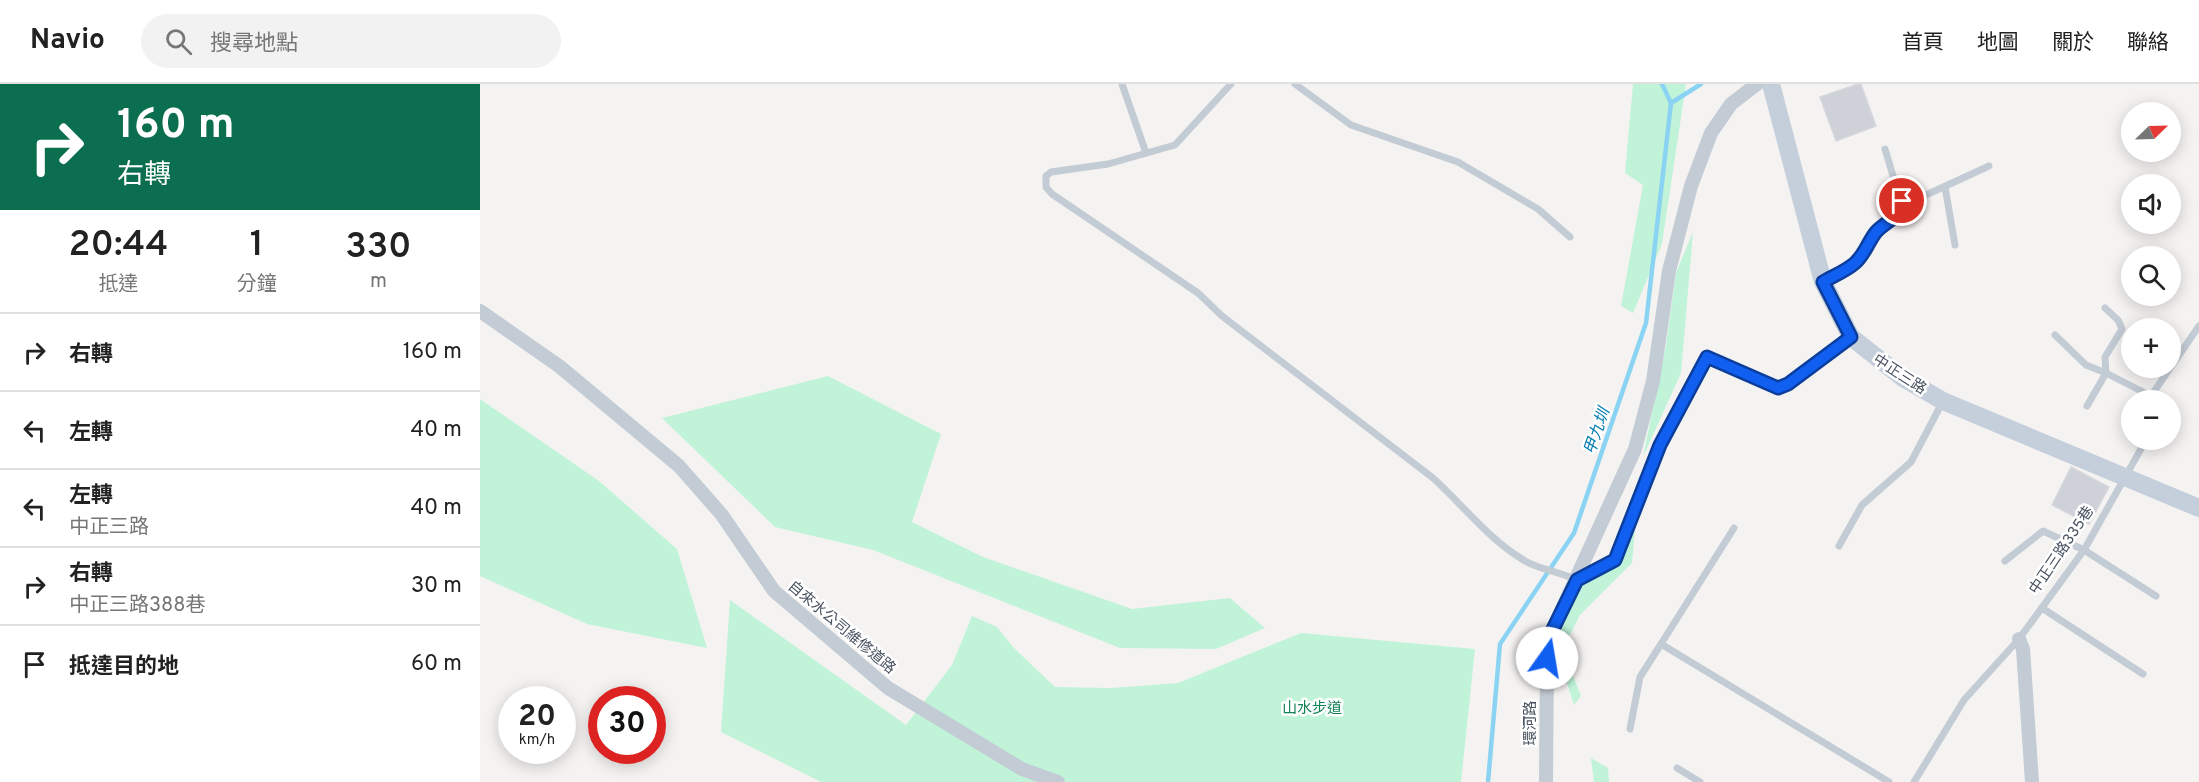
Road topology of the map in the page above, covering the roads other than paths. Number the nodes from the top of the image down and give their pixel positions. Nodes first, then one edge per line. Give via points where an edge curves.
1 (1122, 84) edge
2 (1231, 84) edge
3 (1295, 84) edge
4 (1757, 84) edge
5 (1771, 84) edge
6 (1885, 149) dead end
7 (1146, 153) junction
8 (1989, 166) dead end
9 (1945, 187) junction
10 (1902, 206) junction
11 (1570, 237) dead end
12 (1954, 246) dead end
13 (1823, 282) junction
14 (2105, 308) dead end
15 (480, 311) edge
16 (2198, 330) edge
17 (2055, 335) dead end
18 (1851, 337) junction
19 (2106, 373) junction
20 (2137, 390) edge
21 (2157, 390) edge
22 (1943, 401) junction
23 (2087, 406) dead end
24 (2141, 450) edge
25 (2126, 477) junction
26 (2199, 508) edge
27 (1734, 528) dead end
28 (1839, 546) dead end
29 (2084, 550) junction
30 (2005, 561) dead end
31 (1577, 580) junction
32 (2156, 596) dead end
33 (2042, 608) junction
34 (2019, 639) junction
35 (1661, 644) junction
36 (2143, 674) dead end
37 (1630, 729) dead end
38 (1677, 768) dead end
39 (1058, 782) edge
40 (1546, 782) edge
41 (1700, 782) edge
42 (1889, 782) edge
43 (1914, 782) edge
44 (2032, 782) edge

1 - 7 lane
2 - 7 lane via 1183,140 1165,150
3 - 11 lane via 1351,125 1458,162 1538,209
4 - 31 street, 環河路 via 1731,104 1711,133 1691,186 1669,271 1653,381 1635,449
5 - 13 street, 中正三路
6 - 10 lane
7 - 31 lane via 1108,164 1051,172 1044,181 1052,194 1198,293 1222,316 1432,478 1500,544 1535,565
8 - 9 lane
9 - 10 lane
9 - 12 lane
10 - 13 lane via 1876,232 1854,264
13 - 18 street, 中正三路
14 - 19 lane via 2122,328 2105,357
15 - 39 street, 自來水公司維修道路 via 559,366 679,466 722,515 774,591 888,688 1022,769
16 - 21 lane
17 - 19 lane via 2086,365
18 - 22 street, 中正三路 via 1903,378
18 - 31 lane via 1778,388 1707,357 1660,445 1615,560
19 - 20 lane
19 - 23 lane
22 - 25 street, 中正三路
22 - 28 lane via 1911,462 1862,505
24 - 25 lane, 中正三路335巷
25 - 26 street, 中正三路
25 - 29 lane, 中正三路335巷
27 - 35 lane
29 - 30 lane via 2043,531
29 - 32 lane
29 - 33 lane, 中正三路335巷
31 - 40 street, 環河路 via 1553,629 1547,658
33 - 34 lane, 中正三路335巷
33 - 36 lane
34 - 43 lane, 中正三路335巷 via 1964,700
34 - 44 street via 2023,649
35 - 37 lane via 1640,677
35 - 42 lane
38 - 41 lane

